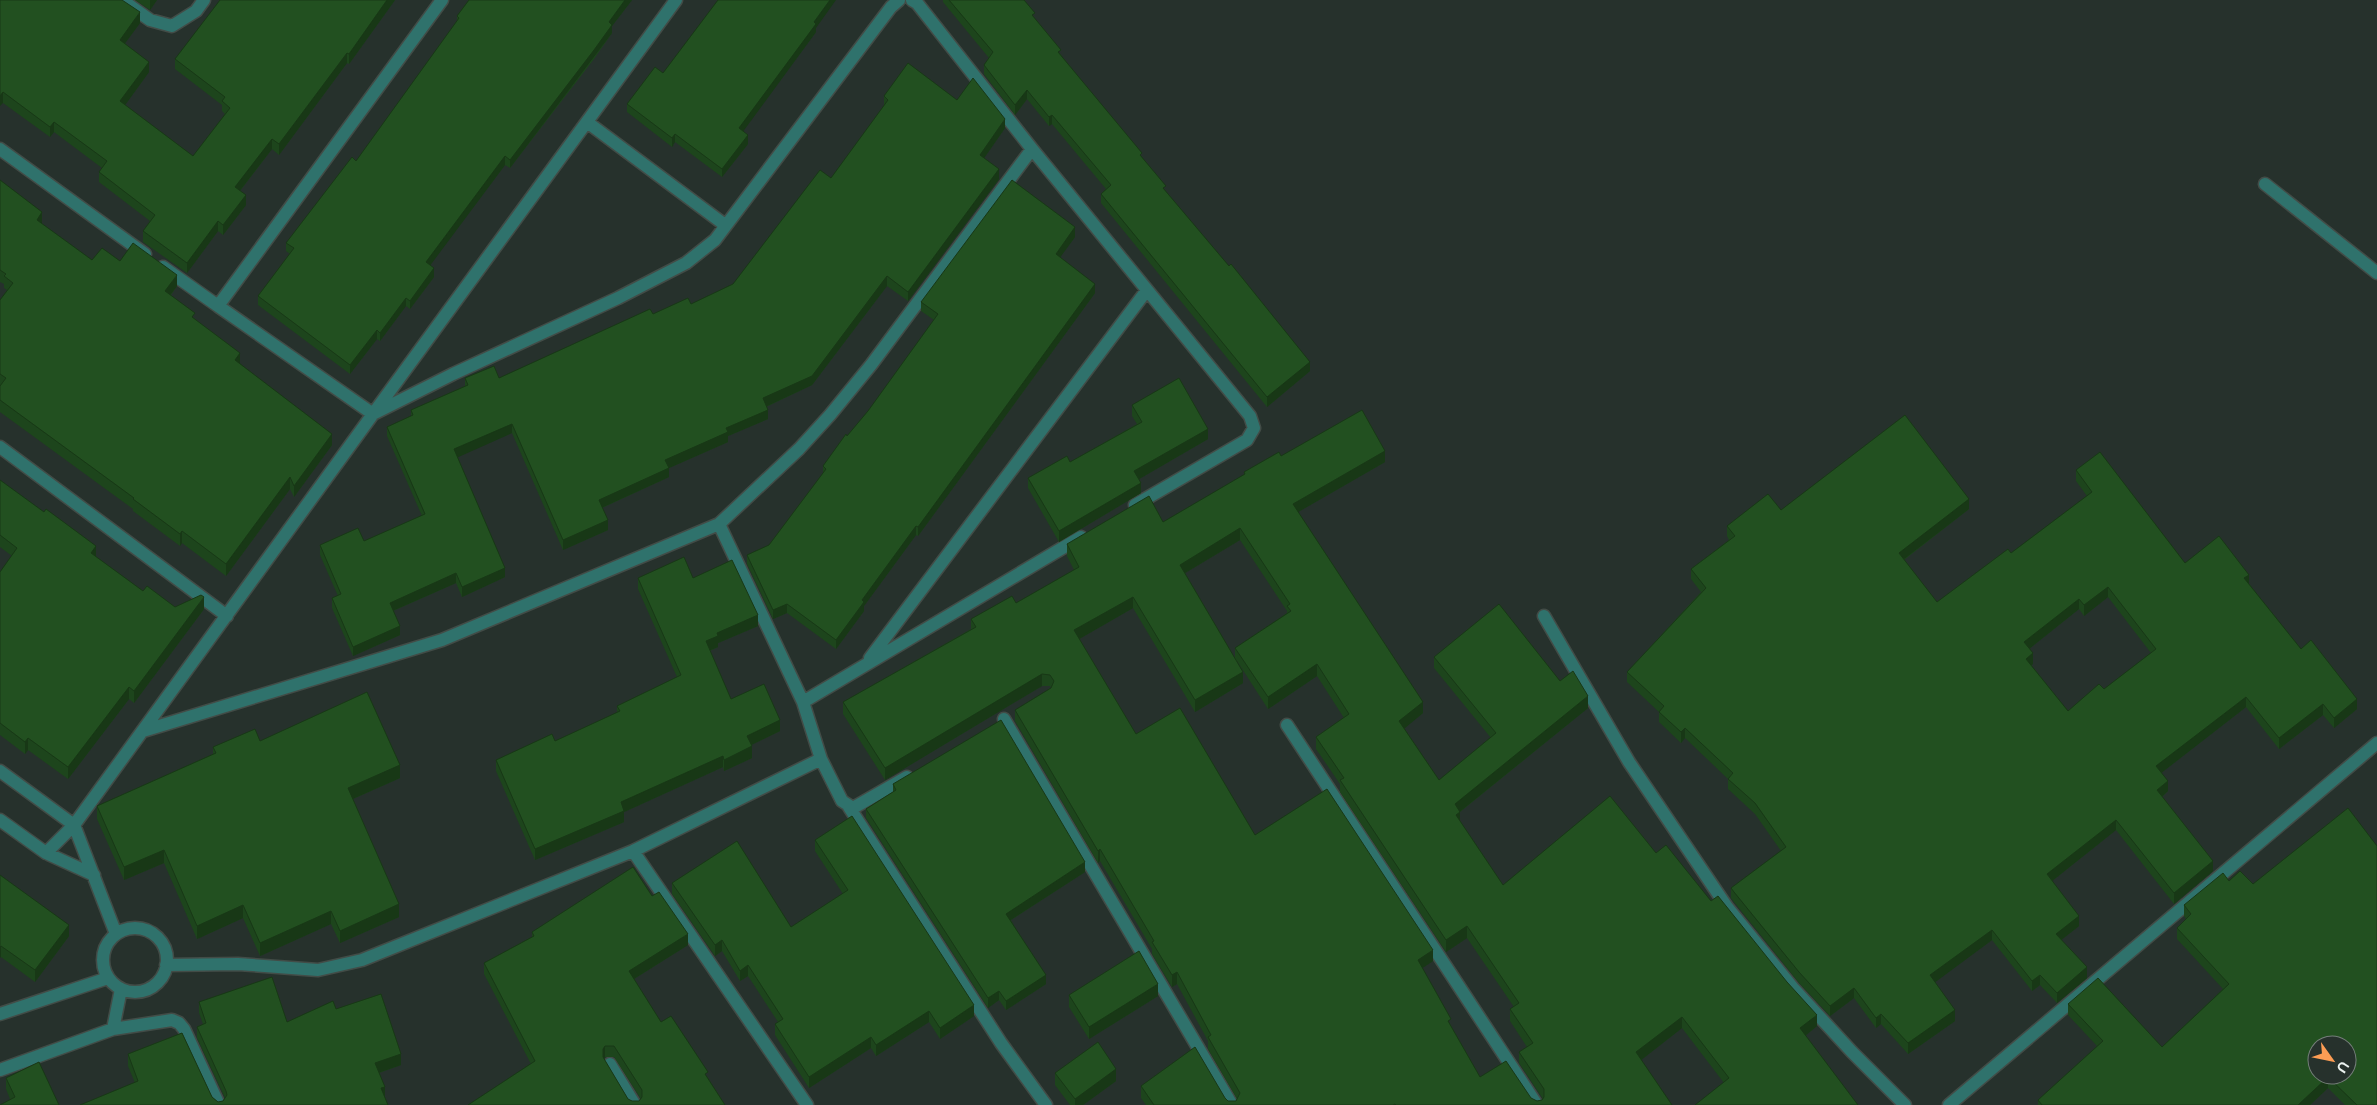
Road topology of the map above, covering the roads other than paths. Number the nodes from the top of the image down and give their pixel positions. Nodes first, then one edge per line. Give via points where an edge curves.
1 (122, 0) edge
2 (204, 0) edge
3 (442, 0) edge
4 (676, 0) edge
5 (899, 0) edge
6 (912, 0) edge
7 (587, 122) junction
8 (0, 149) edge
9 (1032, 150) junction
10 (2265, 184) dead end
11 (726, 226) junction
12 (2377, 273) edge
13 (1147, 290) junction
14 (218, 306) junction
15 (373, 414) junction
16 (0, 447) edge
17 (1121, 514) edge
18 (719, 524) junction
19 (1095, 529) edge
20 (227, 616) junction
21 (1544, 616) dead end
22 (867, 662) junction
23 (803, 702) junction
24 (1004, 719) dead end
25 (1287, 725) dead end
26 (143, 731) junction
27 (2377, 743) edge
28 (821, 759) junction
29 (0, 771) edge
30 (915, 772) edge
31 (849, 807) junction
32 (0, 820) edge
33 (74, 825) junction
34 (633, 851) junction
35 (46, 853) junction
36 (94, 875) junction
37 (116, 934) junction
38 (166, 965) junction
39 (108, 978) junction
40 (121, 989) junction
41 (0, 1014) edge
42 (113, 1029) junction
43 (610, 1064) edge
44 (0, 1070) edge
45 (219, 1105) edge
46 (635, 1105) edge
47 (807, 1105) edge
48 (1046, 1105) edge
49 (1232, 1105) edge
50 (1537, 1105) edge
51 (1904, 1105) edge
52 (1949, 1105) edge

1 - 2 street via 150,20 172,26 196,11
3 - 14 street
4 - 7 street
5 - 11 street
6 - 9 street
7 - 11 street
7 - 15 street
8 - 14 street
9 - 13 street
9 - 18 street via 872,365 799,449
10 - 12 street
11 - 15 street via 715,240 678,267
13 - 17 street via 1250,416 1254,428 1247,440
13 - 22 street
14 - 15 street
15 - 20 street
16 - 20 street
18 - 23 street
18 - 26 street via 442,640
19 - 22 street
20 - 26 street
21 - 51 street via 1629,762 1727,908 1793,988
22 - 23 street
23 - 28 street
24 - 49 street
25 - 50 street
26 - 33 street
27 - 52 street
28 - 31 street via 842,801
28 - 34 street
29 - 33 street
30 - 31 street via 858,806
31 - 48 street via 1001,1043
32 - 35 street
33 - 35 street
33 - 36 street
34 - 38 street via 340,967 318,970 238,964
34 - 47 street
35 - 36 street
36 - 37 street
37 - 38 street via 127,928 152,932 161,941
37 - 39 street via 105,947 102,962
38 - 40 street via 161,978 152,986 136,992
39 - 40 street
39 - 41 street
40 - 42 street
42 - 44 street
42 - 45 street via 172,1020 179,1023
43 - 46 street

